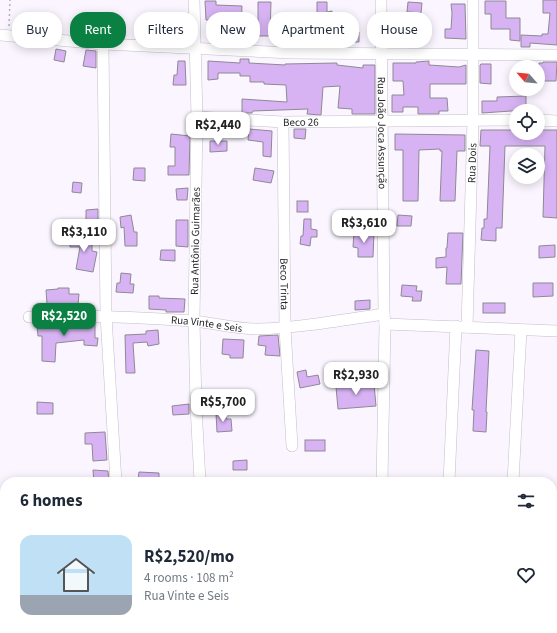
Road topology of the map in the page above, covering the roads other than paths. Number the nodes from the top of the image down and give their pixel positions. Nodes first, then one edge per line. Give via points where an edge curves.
1 (194, 0) edge
2 (381, 0) edge
3 (473, 0) edge
4 (194, 12) edge
5 (4, 35) edge
6 (70, 41) edge
7 (103, 48) edge
8 (195, 48) joint
9 (381, 54) junction
10 (557, 54) edge
11 (474, 55) junction
12 (197, 117) junction
13 (473, 120) junction
14 (509, 120) edge
15 (545, 120) edge
16 (381, 121) junction
17 (557, 121) edge
18 (283, 122) junction
19 (106, 316) junction
20 (29, 317) dead end
21 (384, 319) junction
22 (194, 321) junction
23 (462, 326) junction
24 (285, 328) junction
25 (522, 330) junction
26 (557, 331) edge
27 (292, 446) dead end
28 (116, 477) edge
29 (200, 477) edge
30 (382, 477) edge
31 (449, 477) edge
32 (513, 477) edge

1 - 4 street, Rua Antônio Guimarães
2 - 9 street, Rua João Joca Assunção
3 - 11 street, Rua Dois
5 - 6 street
7 - 19 street
8 - 9 street
8 - 12 street, Rua Antônio Guimarães
9 - 11 street
9 - 16 street, Rua João Joca Assunção
10 - 11 street
11 - 13 street, Rua Dois
12 - 18 street, Beco 26
12 - 22 street, Rua Antônio Guimarães
13 - 14 street, Beco 26
13 - 16 street, Beco 26
13 - 23 street, Rua Dois
15 - 17 street
16 - 18 street, Beco 26
16 - 21 street, Rua João Joca Assunção
18 - 24 street, Beco Trinta
19 - 20 street, Rua Vinte e Seis
19 - 22 street, Rua Vinte e Seis
19 - 28 street
21 - 23 street, Rua Vinte e Seis
21 - 24 street, Rua Vinte e Seis
21 - 30 street, Rua João Joca Assunção
22 - 24 street, Rua Vinte e Seis via 255,329
22 - 29 street, Rua Antônio Guimarães
23 - 25 street, Rua Vinte e Seis
23 - 31 street, Rua Dois
24 - 27 street, Beco Trinta
25 - 26 street, Rua Vinte e Seis
25 - 32 street

